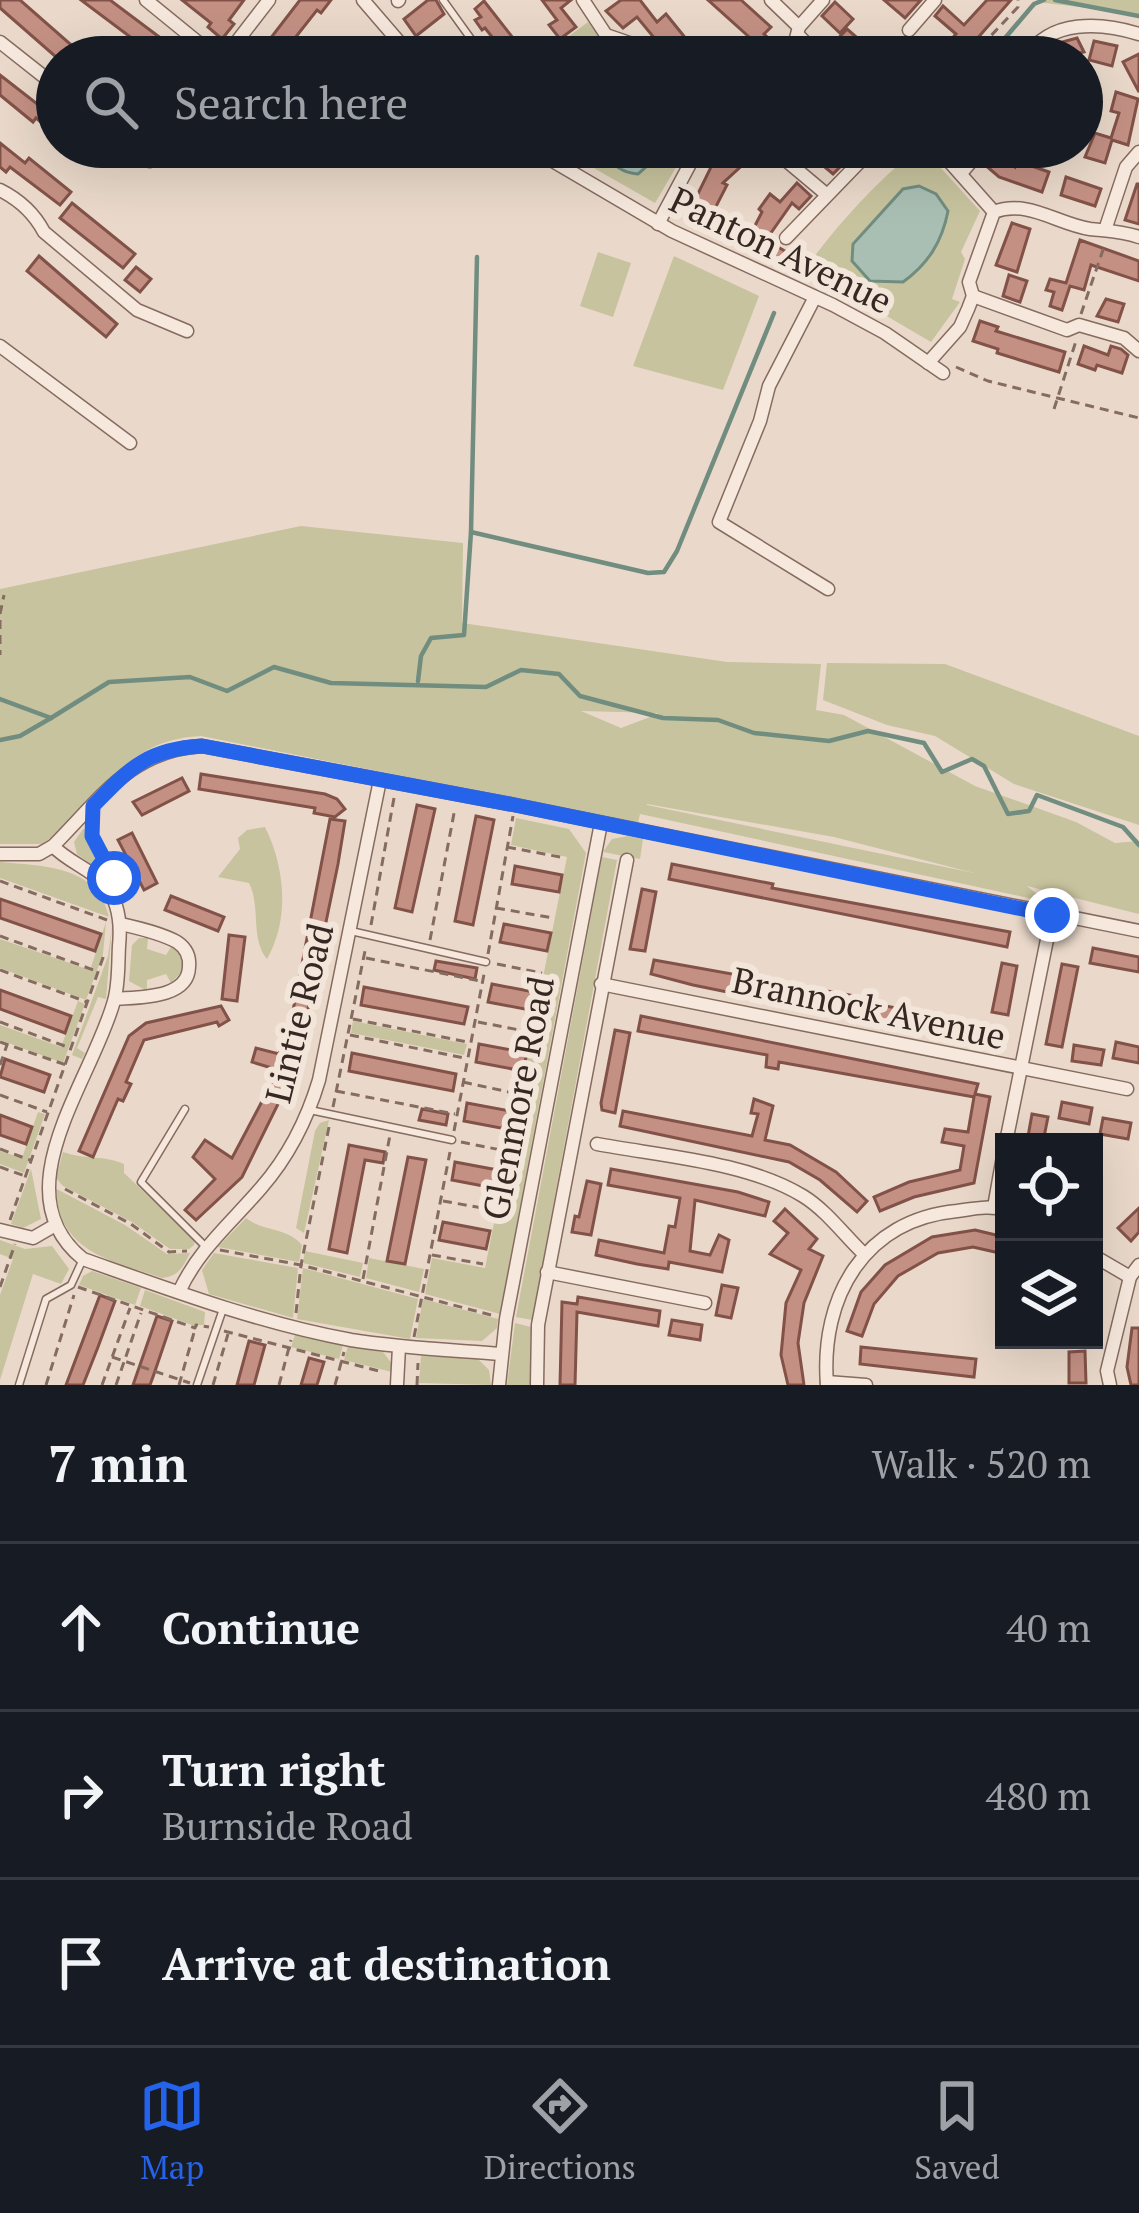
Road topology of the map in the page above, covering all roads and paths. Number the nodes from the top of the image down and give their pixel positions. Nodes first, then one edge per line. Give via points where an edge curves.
1 (146, 0) edge
2 (269, 0) edge
3 (363, 0) edge
4 (442, 0) edge
5 (771, 0) edge
6 (823, 0) edge
7 (935, 0) edge
8 (1018, 0) edge
9 (589, 2) edge
10 (909, 30) dead end
11 (799, 31) junction
12 (1139, 34) edge
13 (193, 36) edge
14 (239, 36) edge
15 (394, 36) edge
16 (469, 36) edge
17 (609, 36) edge
18 (797, 36) edge
19 (803, 36) edge
20 (991, 36) edge
21 (1048, 36) edge
22 (0, 42) edge
23 (36, 70) edge
24 (1139, 152) edge
25 (564, 168) edge
26 (688, 168) edge
27 (795, 168) edge
28 (853, 168) edge
29 (957, 168) edge
30 (966, 168) edge
31 (962, 172) junction
32 (0, 190) edge
33 (826, 194) junction
34 (994, 212) junction
35 (658, 224) junction
36 (1107, 230) junction
37 (1139, 236) edge
38 (786, 238) dead end
39 (973, 296) junction
40 (814, 297) junction
41 (1078, 325) junction
42 (187, 332) dead end
43 (0, 346) edge
44 (1139, 351) edge
45 (932, 358) junction
46 (943, 373) dead end
47 (1058, 399) junction
48 (1054, 409) dead end
49 (1139, 418) edge
50 (130, 443) dead end
51 (828, 589) dead end
52 (4, 595) dead end
53 (0, 617) edge
54 (0, 655) edge
55 (380, 780) junction
56 (396, 784) junction
57 (458, 794) junction
58 (515, 805) junction
59 (93, 806) junction
60 (601, 823) junction
61 (53, 846) junction
62 (507, 847) junction
63 (0, 854) edge
64 (565, 858) dead end
65 (627, 860) dead end
66 (114, 878) dead end
67 (1, 884) edge
68 (496, 908) junction
69 (1052, 915) junction
70 (553, 918) dead end
71 (121, 924) junction
72 (351, 931) junction
73 (1139, 931) edge
74 (369, 934) junction
75 (0, 936) edge
76 (106, 940) dead end
77 (428, 946) junction
78 (364, 957) junction
79 (487, 962) junction
80 (0, 970) edge
81 (99, 971) junction
82 (542, 973) dead end
83 (483, 981) junction
84 (601, 984) junction
85 (115, 999) junction
86 (88, 1003) junction
87 (351, 1019) junction
88 (0, 1022) edge
89 (475, 1022) junction
90 (530, 1032) dead end
91 (348, 1035) junction
92 (0, 1042) edge
93 (470, 1042) junction
94 (7, 1045) junction
95 (72, 1048) junction
96 (467, 1058) junction
97 (0, 1065) edge
98 (66, 1065) junction
99 (1018, 1070) junction
100 (463, 1082) junction
101 (1127, 1089) dead end
102 (336, 1091) junction
103 (518, 1094) dead end
104 (0, 1095) edge
105 (184, 1109) dead end
106 (310, 1111) junction
107 (49, 1113) junction
108 (457, 1114) junction
109 (332, 1115) junction
110 (391, 1128) junction
111 (1007, 1133) edge
112 (452, 1140) junction
113 (597, 1144) dead end
114 (0, 1149) edge
115 (506, 1150) dead end
116 (31, 1162) junction
117 (0, 1167) edge
118 (26, 1176) junction
119 (42, 1177) junction
120 (440, 1200) junction
121 (995, 1209) edge
122 (494, 1210) dead end
123 (52, 1227) junction
124 (8, 1233) edge
125 (206, 1247) junction
126 (864, 1254) junction
127 (430, 1255) junction
128 (83, 1259) junction
129 (1103, 1259) edge
130 (483, 1264) dead end
131 (301, 1265) junction
132 (1134, 1271) edge
133 (547, 1272) junction
134 (363, 1281) junction
135 (0, 1286) edge
136 (74, 1286) junction
137 (179, 1292) junction
138 (422, 1296) junction
139 (705, 1303) dead end
140 (130, 1305) junction
141 (223, 1309) junction
142 (142, 1310) junction
143 (506, 1319) junction
144 (295, 1327) junction
145 (195, 1328) junction
146 (217, 1329) junction
147 (229, 1332) junction
148 (406, 1347) junction
149 (289, 1348) junction
150 (500, 1354) junction
151 (112, 1357) junction
152 (124, 1361) junction
153 (342, 1362) junction
154 (398, 1380) edge
155 (179, 1382) edge
156 (827, 1384) edge
157 (20, 1385) edge
158 (46, 1385) edge
159 (102, 1385) edge
160 (116, 1385) edge
161 (196, 1385) edge
162 (213, 1385) edge
163 (279, 1385) edge
164 (335, 1385) edge
165 (417, 1385) edge
166 (499, 1385) edge
167 (537, 1385) edge
168 (866, 1385) edge
169 (1110, 1385) edge

1 - 13 street
2 - 14 street
3 - 15 street
4 - 16 lane
5 - 11 street
6 - 11 street
7 - 10 street
8 - 20 path
9 - 17 street
11 - 18 street
11 - 19 street
12 - 21 street via 1084,25
22 - 23 street
24 - 36 street via 1126,167
25 - 35 street, Panton Avenue
26 - 35 street
27 - 33 street
28 - 33 street
29 - 31 street
30 - 31 street
31 - 34 street
32 - 42 street via 137,310
33 - 38 street
34 - 36 street via 1022,208
34 - 39 street via 969,282
35 - 40 street, Panton Avenue
36 - 37 street
36 - 41 path
39 - 41 street via 1067,330
39 - 45 street via 960,327
40 - 45 street, Panton Avenue
40 - 51 street via 769,386 719,522
41 - 44 street via 1124,338
41 - 47 path
43 - 50 street
45 - 46 street, Panton Avenue
45 - 47 path
47 - 48 path
47 - 49 path
52 - 53 path
53 - 54 path
55 - 56 street
55 - 59 street via 202,746 174,748 131,767
55 - 72 street, Lintie Road
56 - 57 street
56 - 74 path
57 - 58 street
57 - 77 path
58 - 60 street
58 - 62 path
59 - 61 street
59 - 66 path via 92,836
60 - 69 street
60 - 143 street, Glenmore Road
61 - 63 street
61 - 71 street via 104,885
62 - 64 path
62 - 68 path
65 - 84 street
67 - 71 path
68 - 70 path
68 - 79 path
69 - 73 street
69 - 99 street
71 - 85 street
71 - 85 street via 176,941 190,966 175,989
72 - 74 lane
72 - 106 street, Lintie Road
74 - 77 lane
74 - 78 path
75 - 81 path
76 - 81 path
77 - 79 lane
78 - 83 path
78 - 87 path
79 - 82 path
79 - 83 path
80 - 86 path
81 - 86 path
83 - 89 path
84 - 99 street, Brannock Avenue
84 - 133 street
85 - 119 street
86 - 95 path
87 - 91 path
87 - 93 path
88 - 95 path
89 - 90 path
89 - 93 path
91 - 96 path
91 - 102 path
92 - 94 path
93 - 96 path
94 - 97 path
94 - 98 path
95 - 98 path
96 - 100 path
98 - 107 path
99 - 101 street, Brannock Avenue
99 - 111 street
100 - 103 path
100 - 108 path
102 - 108 path
102 - 109 path
104 - 107 path
105 - 125 lane via 141,1182
106 - 109 lane
106 - 125 street, Lintie Road via 262,1187
107 - 116 path
108 - 112 path
109 - 110 lane
109 - 131 path
110 - 112 lane
110 - 134 path
112 - 115 path
112 - 120 path
113 - 126 street via 777,1183 807,1198
114 - 116 path
116 - 118 path
116 - 119 path
117 - 118 path
118 - 124 path
119 - 123 street
119 - 125 path via 169,1252
120 - 122 path
120 - 127 path
121 - 126 street via 935,1213
123 - 124 street via 33,1238
123 - 128 street
124 - 135 path
125 - 131 path
125 - 137 street, Lintie Road
126 - 156 street via 837,1295
127 - 130 path
127 - 138 path
128 - 136 lane
128 - 137 street
129 - 132 street
131 - 134 path
131 - 144 path
132 - 169 street
133 - 139 street
133 - 167 street
134 - 138 path
136 - 140 path
136 - 157 lane via 46,1299
136 - 158 path
137 - 141 street
138 - 143 path
138 - 148 path
140 - 142 path
140 - 151 path
141 - 144 street
141 - 146 lane
142 - 145 path
142 - 152 path
143 - 150 street, Glenmore Road
144 - 148 street
144 - 149 path
145 - 146 path
145 - 155 path
146 - 147 path
146 - 161 lane
147 - 149 path
147 - 162 path
148 - 150 street
148 - 154 street
148 - 165 path via 418,1358
149 - 153 path
149 - 163 path
150 - 166 street, Glenmore Road
151 - 152 path
151 - 159 path
152 - 155 path
152 - 160 path
153 - 154 path
153 - 164 path
155 - 161 path
156 - 168 street

